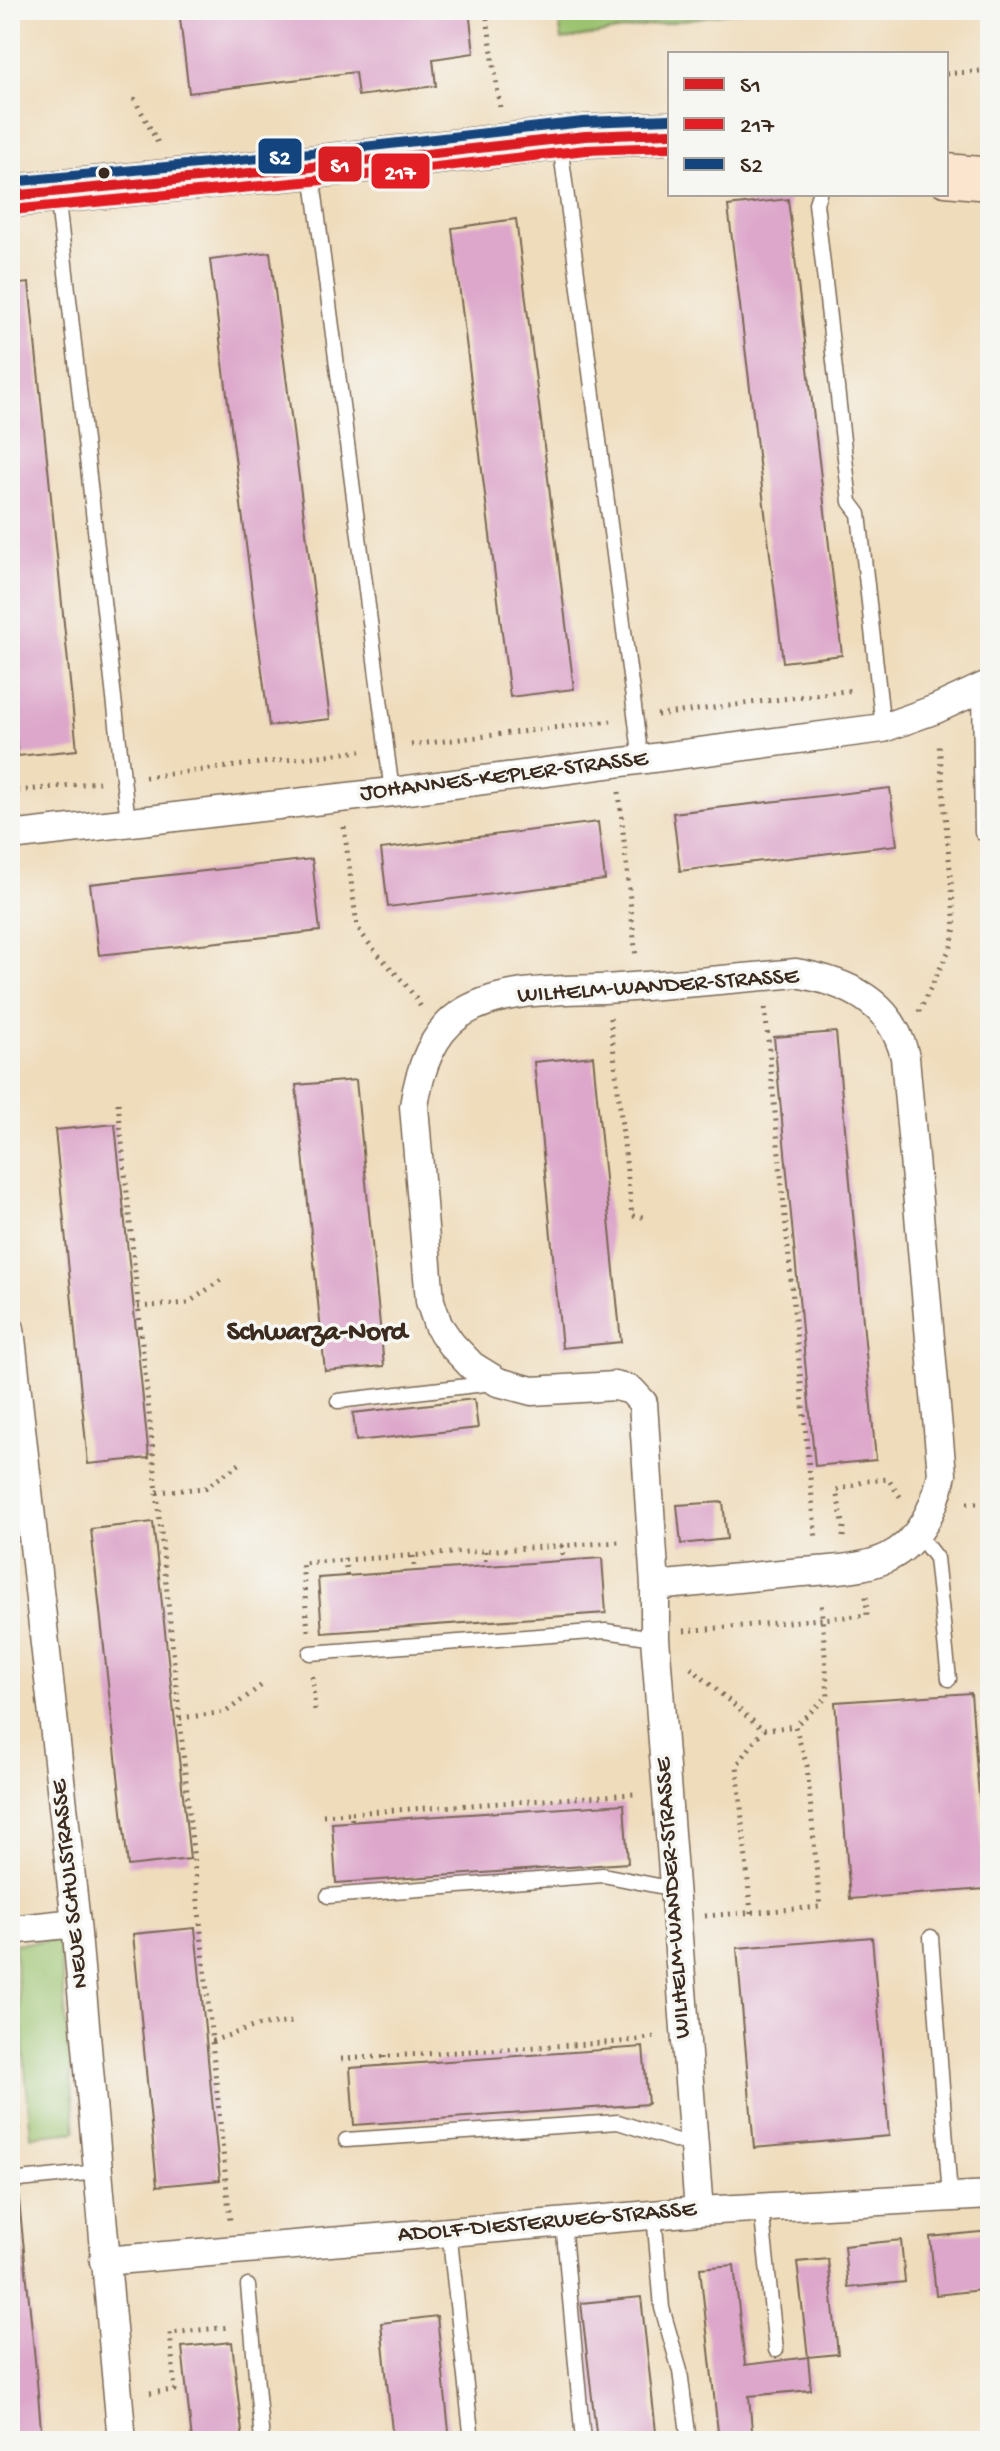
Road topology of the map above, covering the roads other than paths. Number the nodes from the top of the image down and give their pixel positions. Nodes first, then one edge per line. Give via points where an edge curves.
1 (668, 133) edge
2 (560, 139) junction
3 (312, 167) junction
4 (948, 175) edge
5 (990, 179) edge
6 (57, 193) junction
7 (10, 196) edge
8 (818, 196) edge
9 (985, 687) edge
10 (883, 728) junction
11 (629, 762) junction
12 (392, 792) junction
13 (128, 822) junction
14 (982, 833) dead end
15 (10, 836) edge
16 (10, 1329) edge
17 (498, 1382) junction
18 (338, 1401) dead end
19 (919, 1529) junction
20 (655, 1586) junction
21 (655, 1636) junction
22 (310, 1653) dead end
23 (949, 1679) dead end
24 (674, 1889) junction
25 (328, 1896) dead end
26 (76, 1923) junction
27 (10, 1930) edge
28 (931, 1937) dead end
29 (10, 2111) edge
30 (12, 2129) edge
31 (346, 2140) dead end
32 (693, 2146) junction
33 (97, 2172) junction
34 (10, 2181) edge
35 (990, 2195) edge
36 (950, 2197) junction
37 (761, 2207) junction
38 (699, 2211) junction
39 (654, 2214) junction
40 (563, 2222) junction
41 (449, 2231) junction
42 (104, 2261) junction
43 (248, 2286) dead end
44 (776, 2350) dead end
45 (122, 2441) edge
46 (262, 2441) edge
47 (472, 2441) edge
48 (583, 2441) edge
49 (689, 2441) edge

1 - 2 street
2 - 3 street
2 - 11 lane via 635,718
3 - 6 street
3 - 12 lane
4 - 5 street
6 - 7 street
6 - 13 lane
8 - 10 lane via 850,502 859,514
9 - 10 street, JOHANNES-KEPLER-STRASSE
9 - 14 lane
10 - 11 street, JOHANNES-KEPLER-STRASSE
11 - 12 street, JOHANNES-KEPLER-STRASSE
12 - 13 street, JOHANNES-KEPLER-STRASSE
13 - 15 street, JOHANNES-KEPLER-STRASSE
16 - 26 street, NEUE SCHULSTRASSE
17 - 18 lane
17 - 19 street, WILHELM-WANDER-STRASSE via 451,1344 430,1301 414,1106 418,1079 437,1038 481,1003 529,993 796,973 846,986 873,1003 903,1045 942,1474 938,1497
17 - 20 street, WILHELM-WANDER-STRASSE via 532,1391 615,1386 631,1390 643,1403
19 - 20 street, WILHELM-WANDER-STRASSE via 886,1559
19 - 23 lane via 936,1558
20 - 21 street, WILHELM-WANDER-STRASSE
21 - 22 lane via 605,1631
21 - 24 street, WILHELM-WANDER-STRASSE
24 - 25 lane via 603,1875
24 - 32 street, WILHELM-WANDER-STRASSE
26 - 27 street
26 - 33 street, NEUE SCHULSTRASSE
28 - 36 lane
29 - 30 lane
31 - 32 lane via 618,2122
32 - 38 street, WILHELM-WANDER-STRASSE
33 - 34 lane
33 - 42 street, NEUE SCHULSTRASSE
35 - 36 street, ADOLF-DIESTERWEG-STRASSE
36 - 37 street, ADOLF-DIESTERWEG-STRASSE
37 - 38 street, ADOLF-DIESTERWEG-STRASSE
37 - 44 lane
38 - 39 street, ADOLF-DIESTERWEG-STRASSE
39 - 40 street, ADOLF-DIESTERWEG-STRASSE
39 - 49 lane via 662,2308 680,2371
40 - 41 street, ADOLF-DIESTERWEG-STRASSE
40 - 48 lane
41 - 42 street, ADOLF-DIESTERWEG-STRASSE
41 - 47 lane
42 - 45 street, NEUE SCHULSTRASSE
43 - 46 lane

